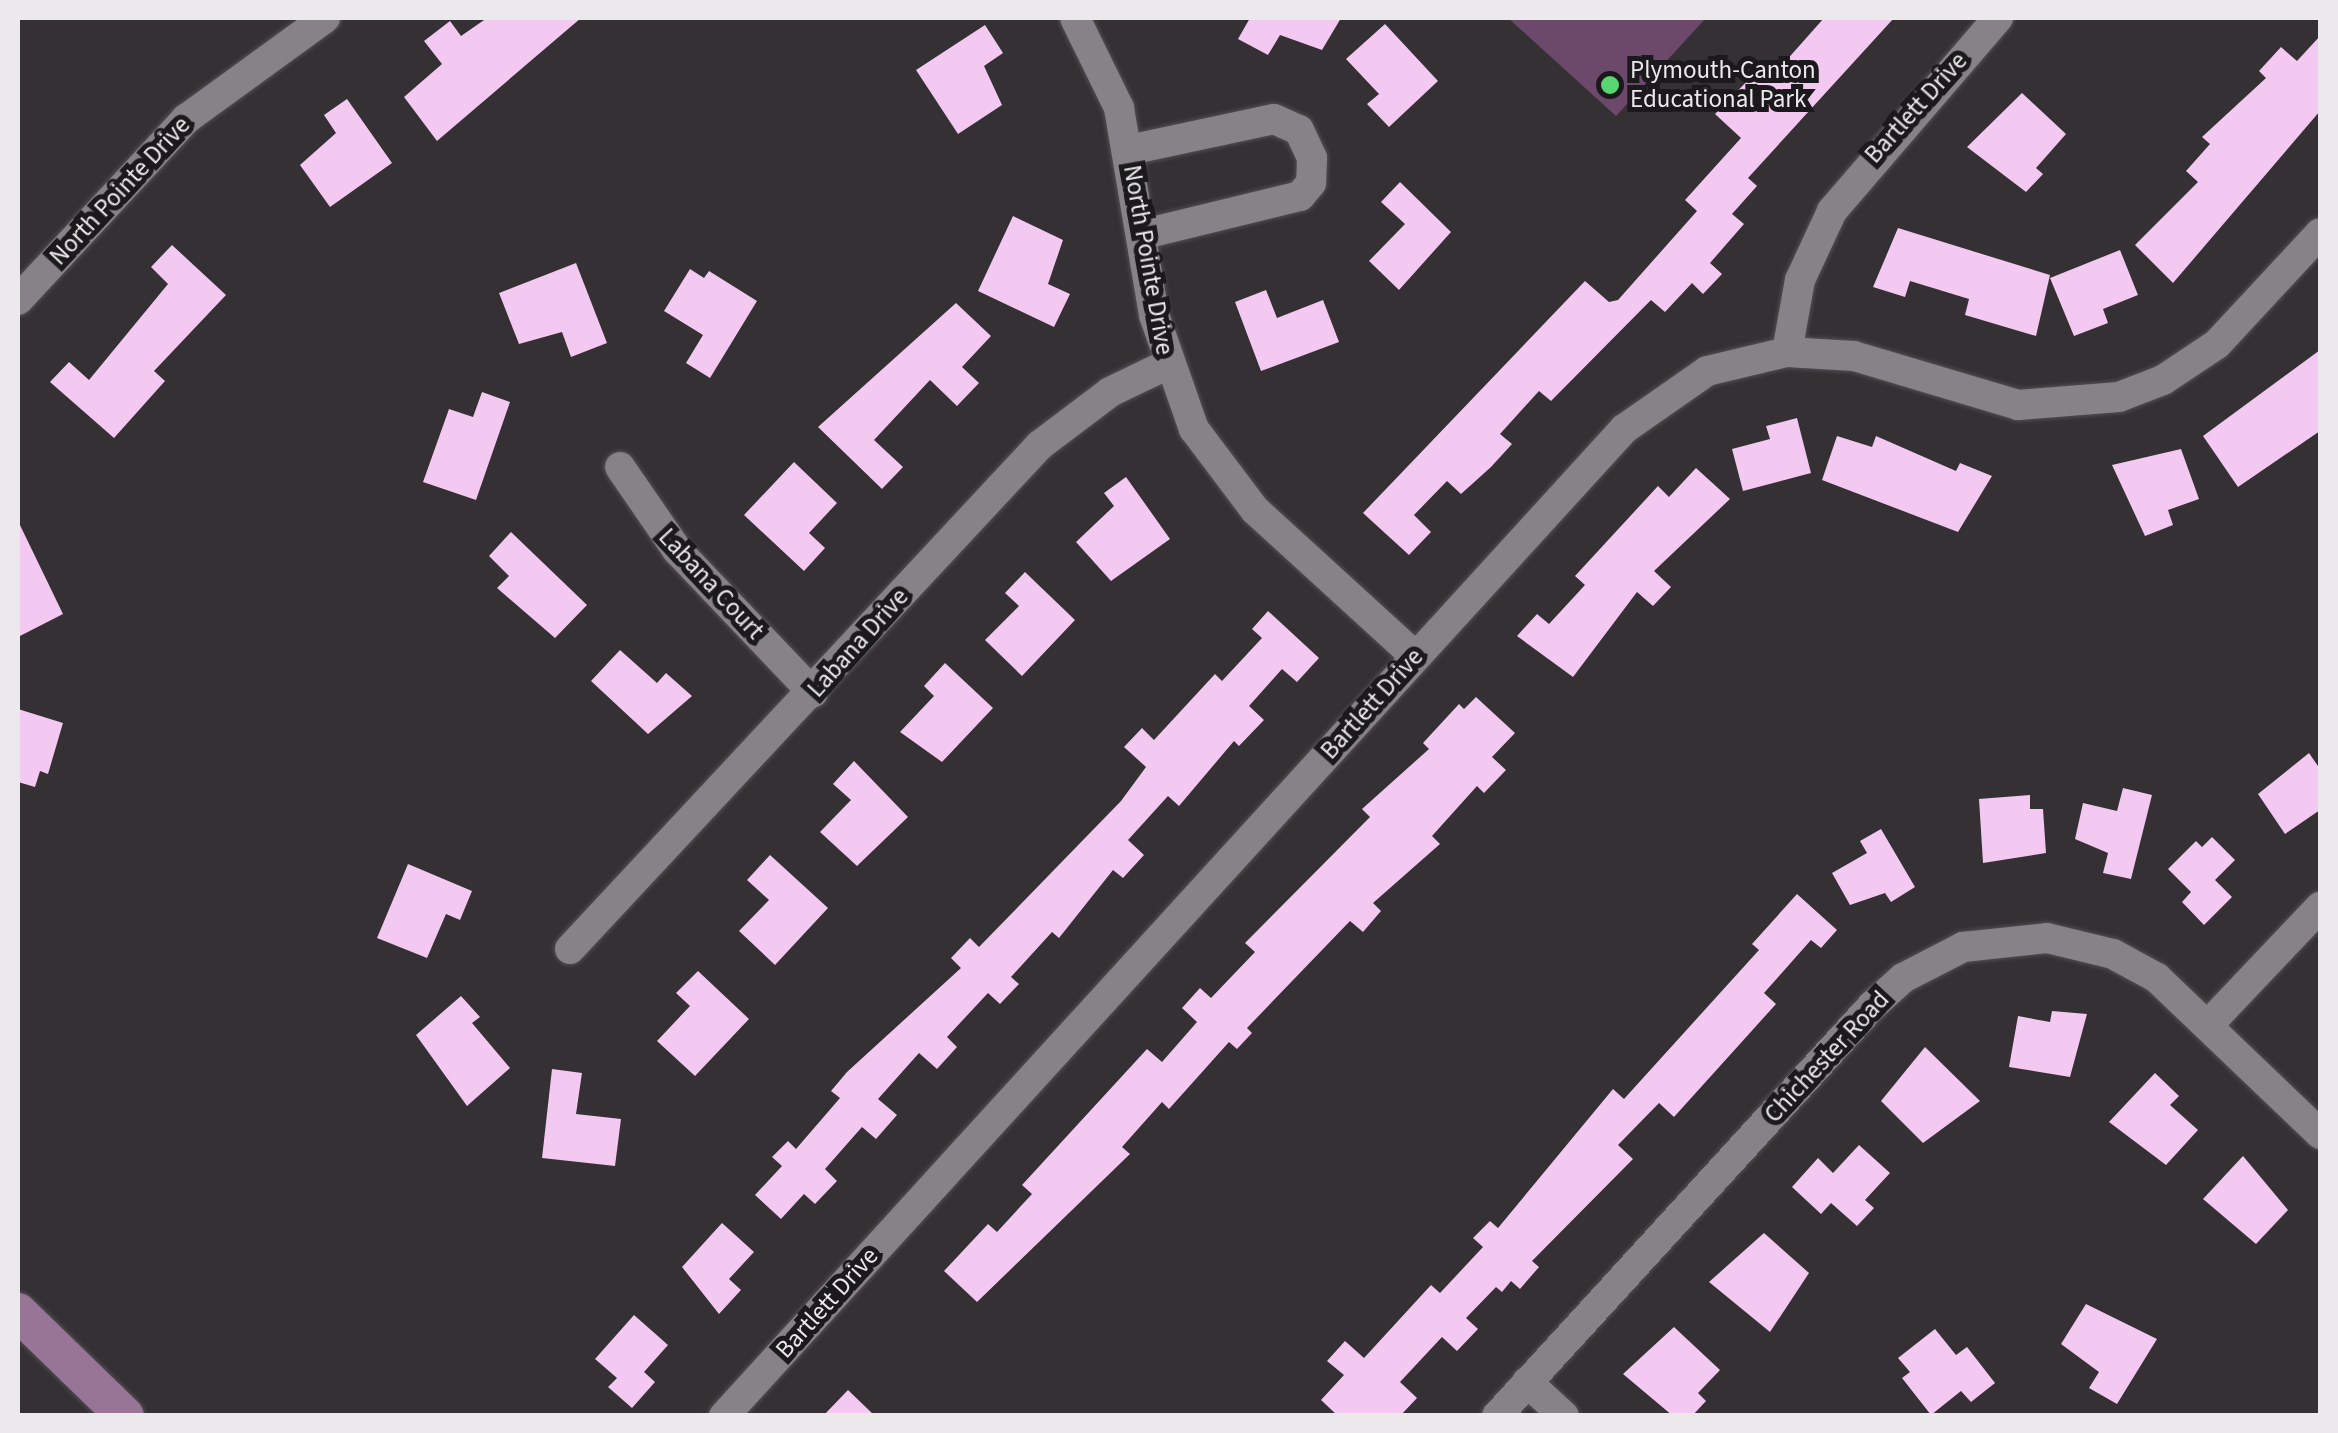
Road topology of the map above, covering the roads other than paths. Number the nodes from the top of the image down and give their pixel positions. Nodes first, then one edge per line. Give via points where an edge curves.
1 (324, 18) edge
2 (1075, 18) edge
3 (1998, 18) edge
4 (1129, 150) junction
5 (2320, 233) edge
6 (1144, 234) junction
7 (18, 300) edge
8 (1787, 352) junction
9 (1166, 365) junction
10 (620, 467) dead end
11 (1415, 656) junction
12 (812, 693) junction
13 (2320, 906) edge
14 (570, 949) dead end
15 (2208, 1026) junction
16 (2320, 1134) edge
17 (18, 1312) edge
18 (1527, 1382) junction
19 (124, 1416) edge
20 (724, 1416) edge
21 (1497, 1416) edge
22 (1564, 1416) edge

1 - 7 street, North Pointe Drive via 186,119
2 - 4 street, North Pointe Drive via 1110,85
3 - 8 street, Bartlett Drive via 1832,210 1800,280
4 - 6 street, North Pointe Drive
4 - 6 street via 1274,119 1299,130 1312,158 1311,183 1300,196
5 - 8 street via 2217,344 2163,380 2120,397 2018,405 1854,356
6 - 9 street, North Pointe Drive
8 - 11 street, Bartlett Drive via 1706,372 1644,410
9 - 11 street, North Pointe Drive via 1194,429 1234,488
9 - 12 street, Labana Drive via 1110,392 1040,446
10 - 12 street, Labana Court via 677,550
11 - 20 street, Bartlett Drive
12 - 14 street, Labana Drive
13 - 15 street
15 - 16 street, Chichester Road
15 - 18 street, Chichester Road via 2157,978 2080,943 2005,938 1931,960 1872,1006
17 - 19 main road
18 - 21 street, Chichester Road
18 - 22 street

